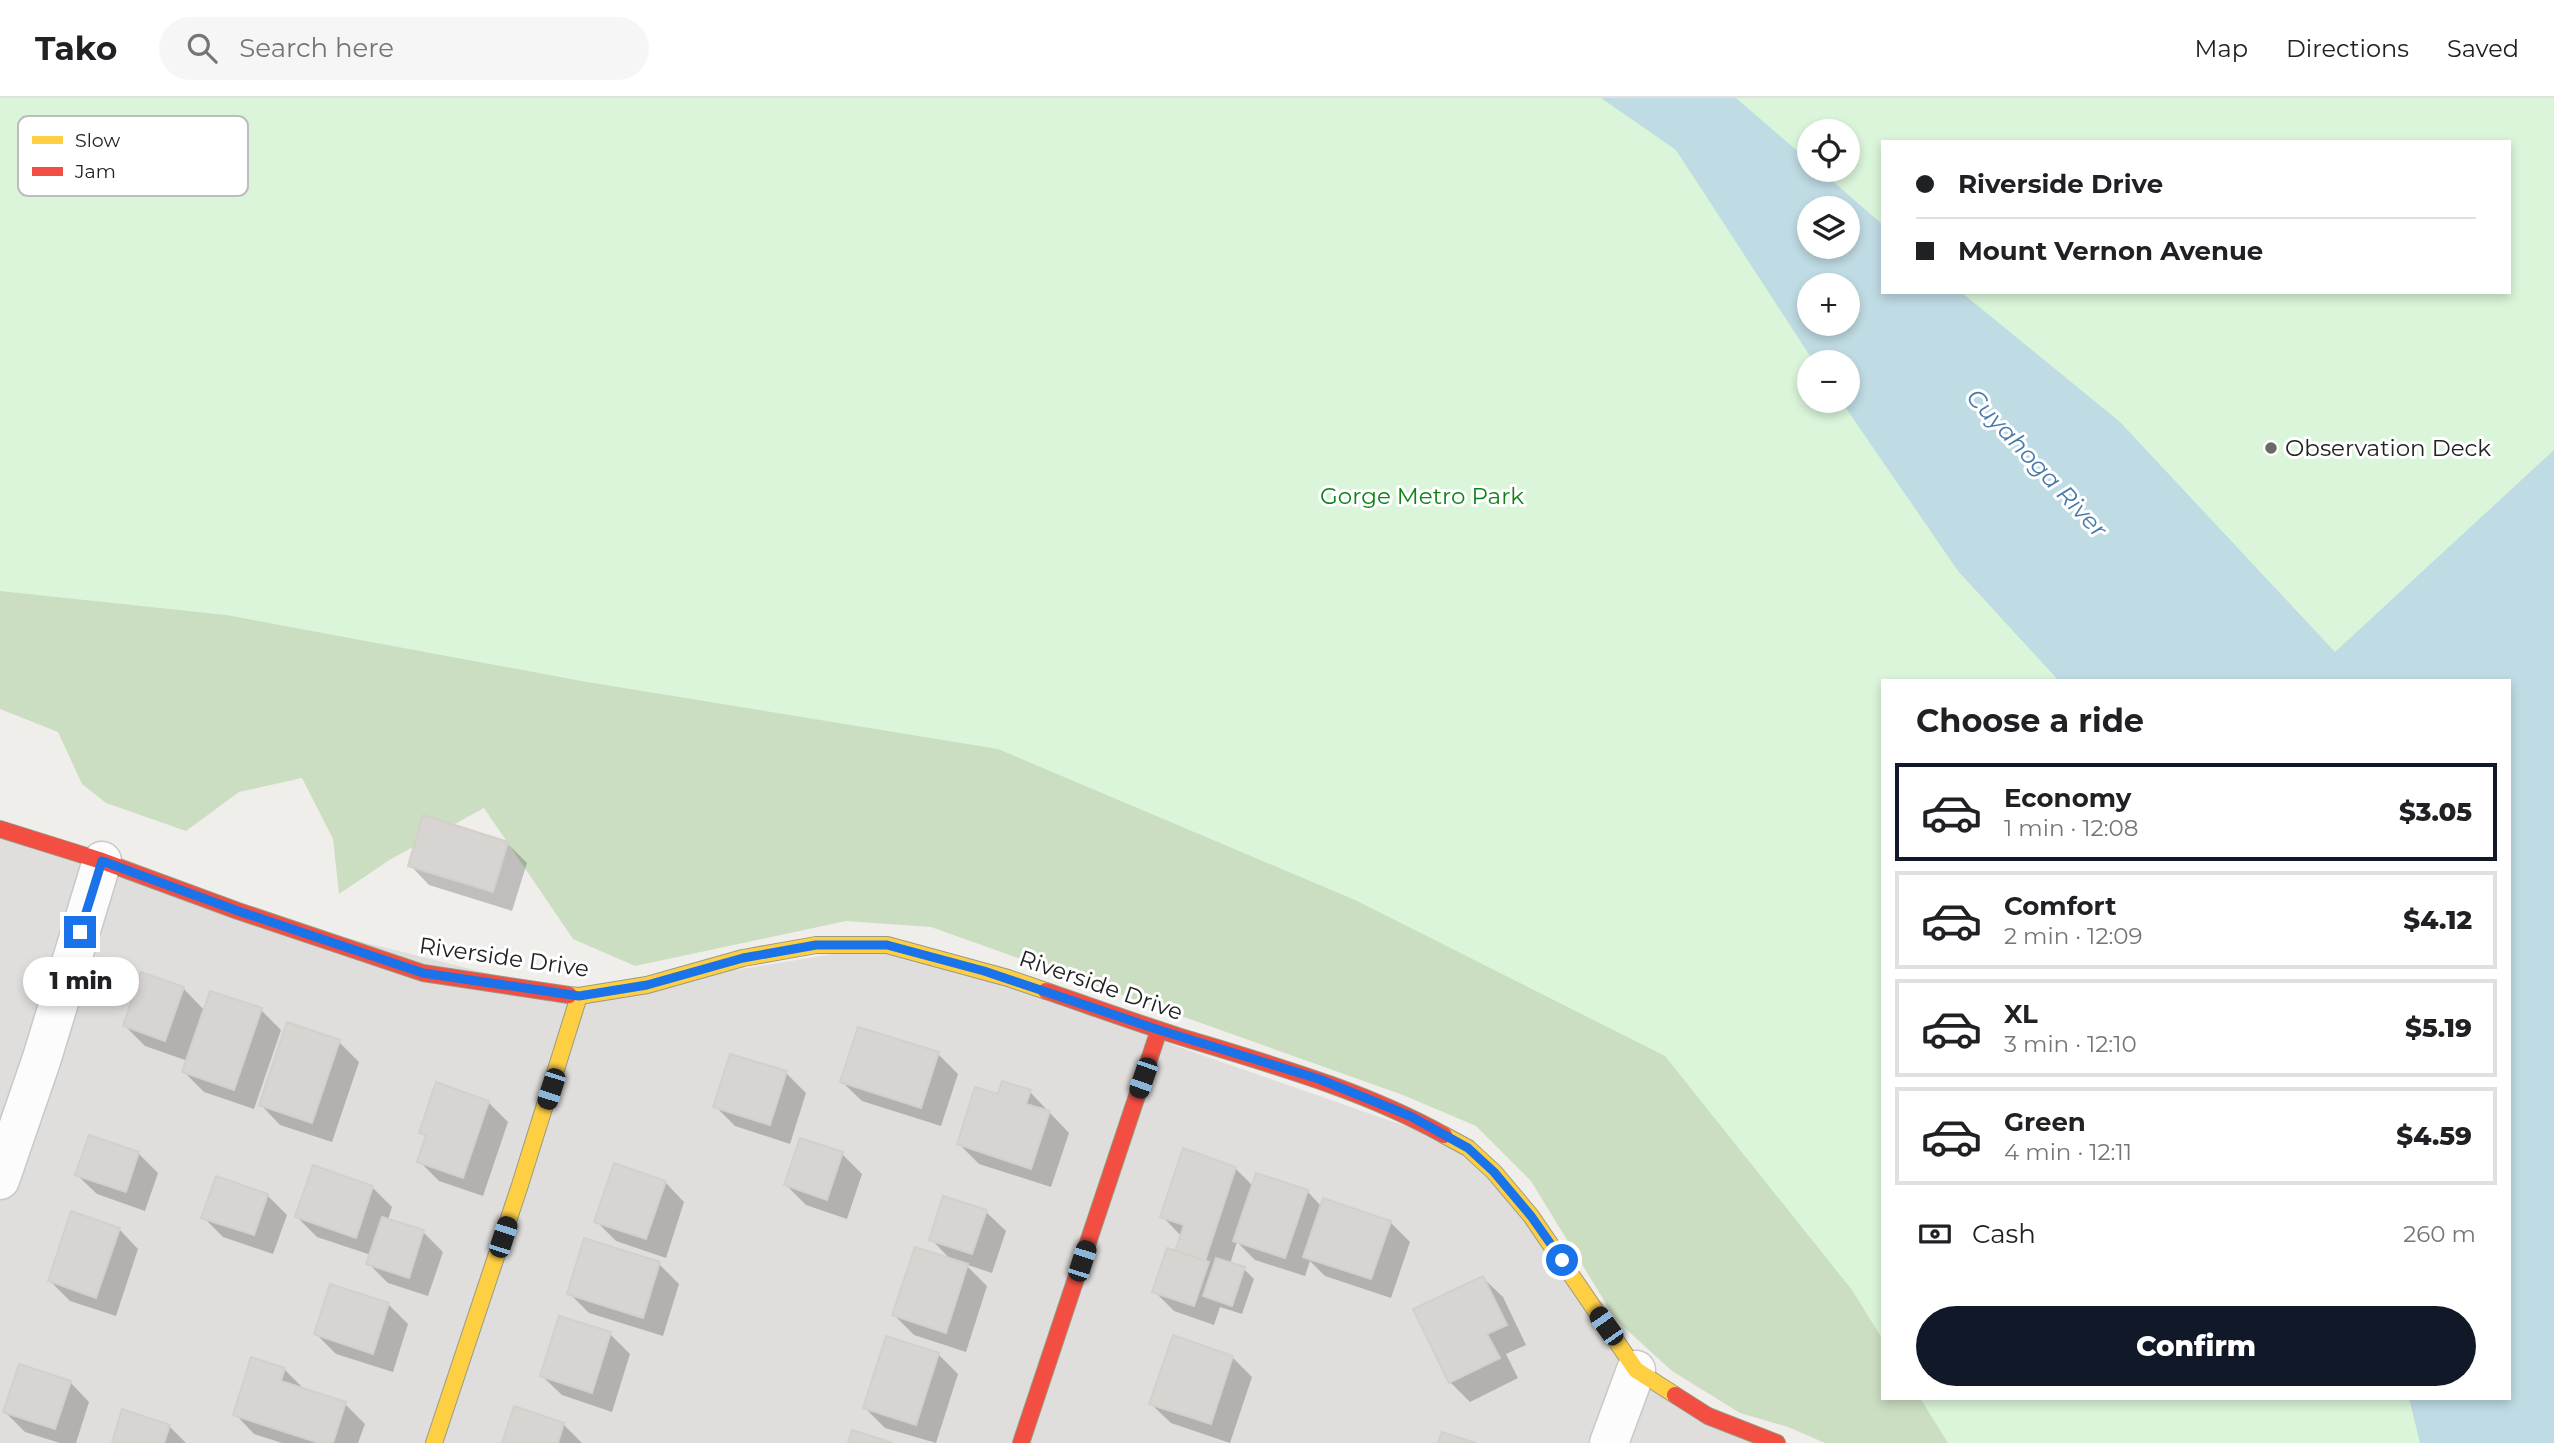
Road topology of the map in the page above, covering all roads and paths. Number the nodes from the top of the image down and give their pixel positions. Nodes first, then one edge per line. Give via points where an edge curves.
1 (0, 829) edge
2 (102, 861) junction
3 (579, 996) junction
4 (1159, 1030) junction
5 (0, 1180) edge
6 (1636, 1370) junction
7 (434, 1443) edge
8 (1021, 1443) edge
9 (1609, 1443) edge
10 (1777, 1443) edge

1 - 2 street, Riverside Drive
2 - 3 street, Riverside Drive via 423,973
2 - 5 street
3 - 4 street, Riverside Drive via 647,985 743,958 816,945 887,945 1008,978
3 - 7 street
4 - 6 street, Riverside Drive via 1319,1079 1410,1116 1468,1148 1531,1216
4 - 8 street
6 - 9 street
6 - 10 street, Riverside Drive via 1708,1416

